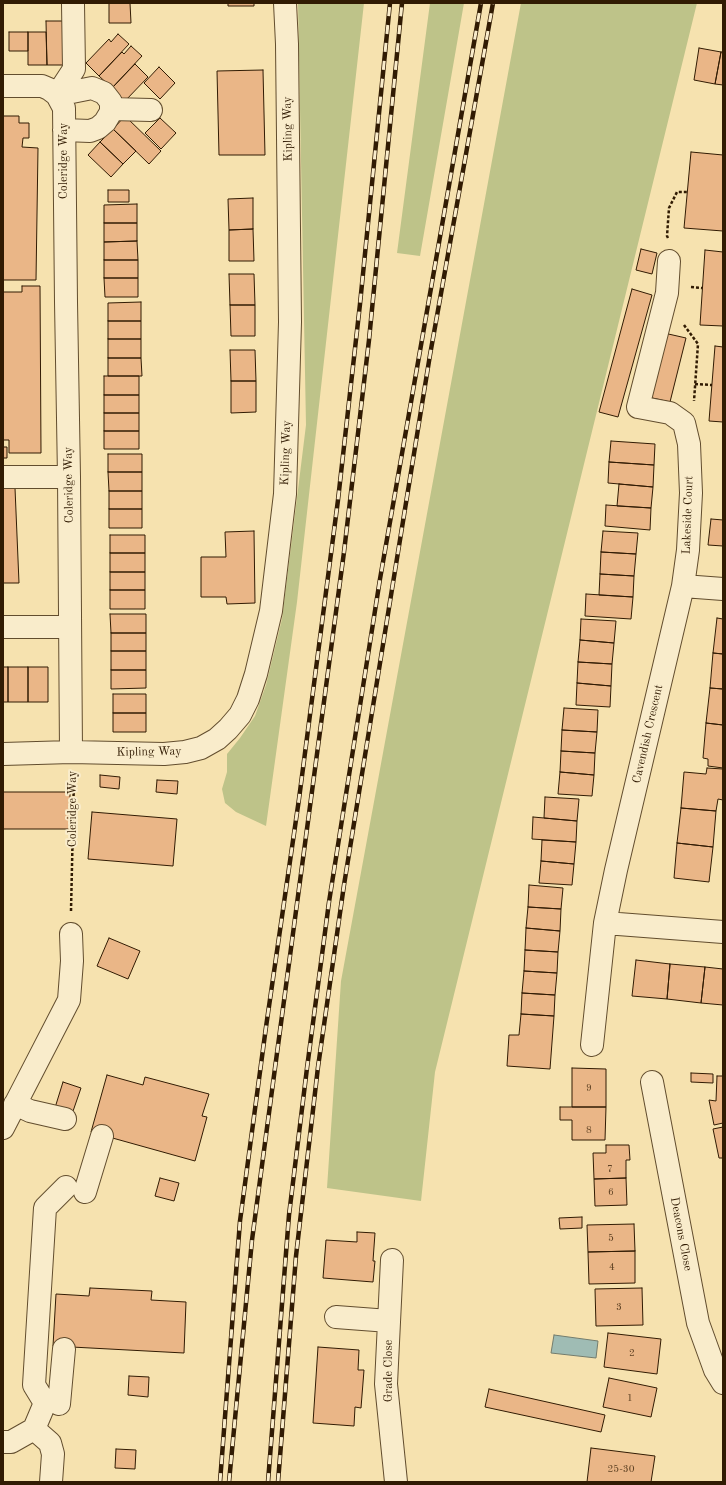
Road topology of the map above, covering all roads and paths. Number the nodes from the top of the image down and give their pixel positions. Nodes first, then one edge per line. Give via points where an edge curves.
1 (285, 3) edge
2 (73, 4) dead end
3 (3, 86) edge
4 (57, 95) junction
5 (111, 109) junction
6 (151, 110) dead end
7 (64, 130) junction
8 (670, 261) dead end
9 (685, 287) dead end
10 (702, 288) dead end
11 (695, 384) dead end
12 (712, 385) dead end
13 (3, 477) edge
14 (69, 477) junction
15 (683, 586) junction
16 (723, 589) edge
17 (70, 626) junction
18 (3, 627) edge
19 (71, 752) junction
20 (3, 754) edge
21 (605, 923) junction
22 (723, 932) edge
23 (71, 934) joint
24 (592, 1045) dead end
25 (652, 1082) dead end
26 (15, 1104) junction
27 (65, 1119) dead end
28 (3, 1128) edge
29 (102, 1136) dead end
30 (392, 1260) dead end
31 (336, 1317) dead end
32 (389, 1321) junction
33 (64, 1349) dead end
34 (723, 1383) edge
35 (59, 1404) dead end
36 (34, 1429) junction
37 (3, 1442) edge
38 (51, 1482) edge
39 (396, 1482) edge

1 - 19 street, Kipling Way via 290,322 285,494 271,611 256,674 240,714 217,739 201,748 164,754
2 - 4 street via 74,69
3 - 4 street via 42,86
4 - 5 street via 92,88 104,93 111,102
4 - 7 street, Coleridge Way via 64,108
5 - 6 street
5 - 7 street via 106,122 98,128 90,131
7 - 14 street, Coleridge Way
8 - 15 street, Lakeside Court via 667,293 638,407 670,413 684,423 691,493
9 - 10 path
11 - 12 path
13 - 14 street
14 - 17 street, Coleridge Way
15 - 16 street
15 - 21 street, Cavendish Crescent
17 - 18 street
17 - 19 street, Coleridge Way
19 - 20 street, Kipling Way
19 - 23 path, Coleridge Way via 74,773
21 - 22 street
21 - 24 street, Cavendish Crescent
23 - 26 street via 69,1000
25 - 34 street, Deacons Close via 698,1323 715,1370
26 - 27 street via 30,1111
26 - 28 street
29 - 36 street via 76,1190 45,1208 34,1385 45,1403
30 - 32 street, Grade Close
31 - 32 street
32 - 39 street, Grade Close via 386,1384
33 - 35 street
36 - 37 street via 11,1442
36 - 38 street via 50,1443 53,1454

